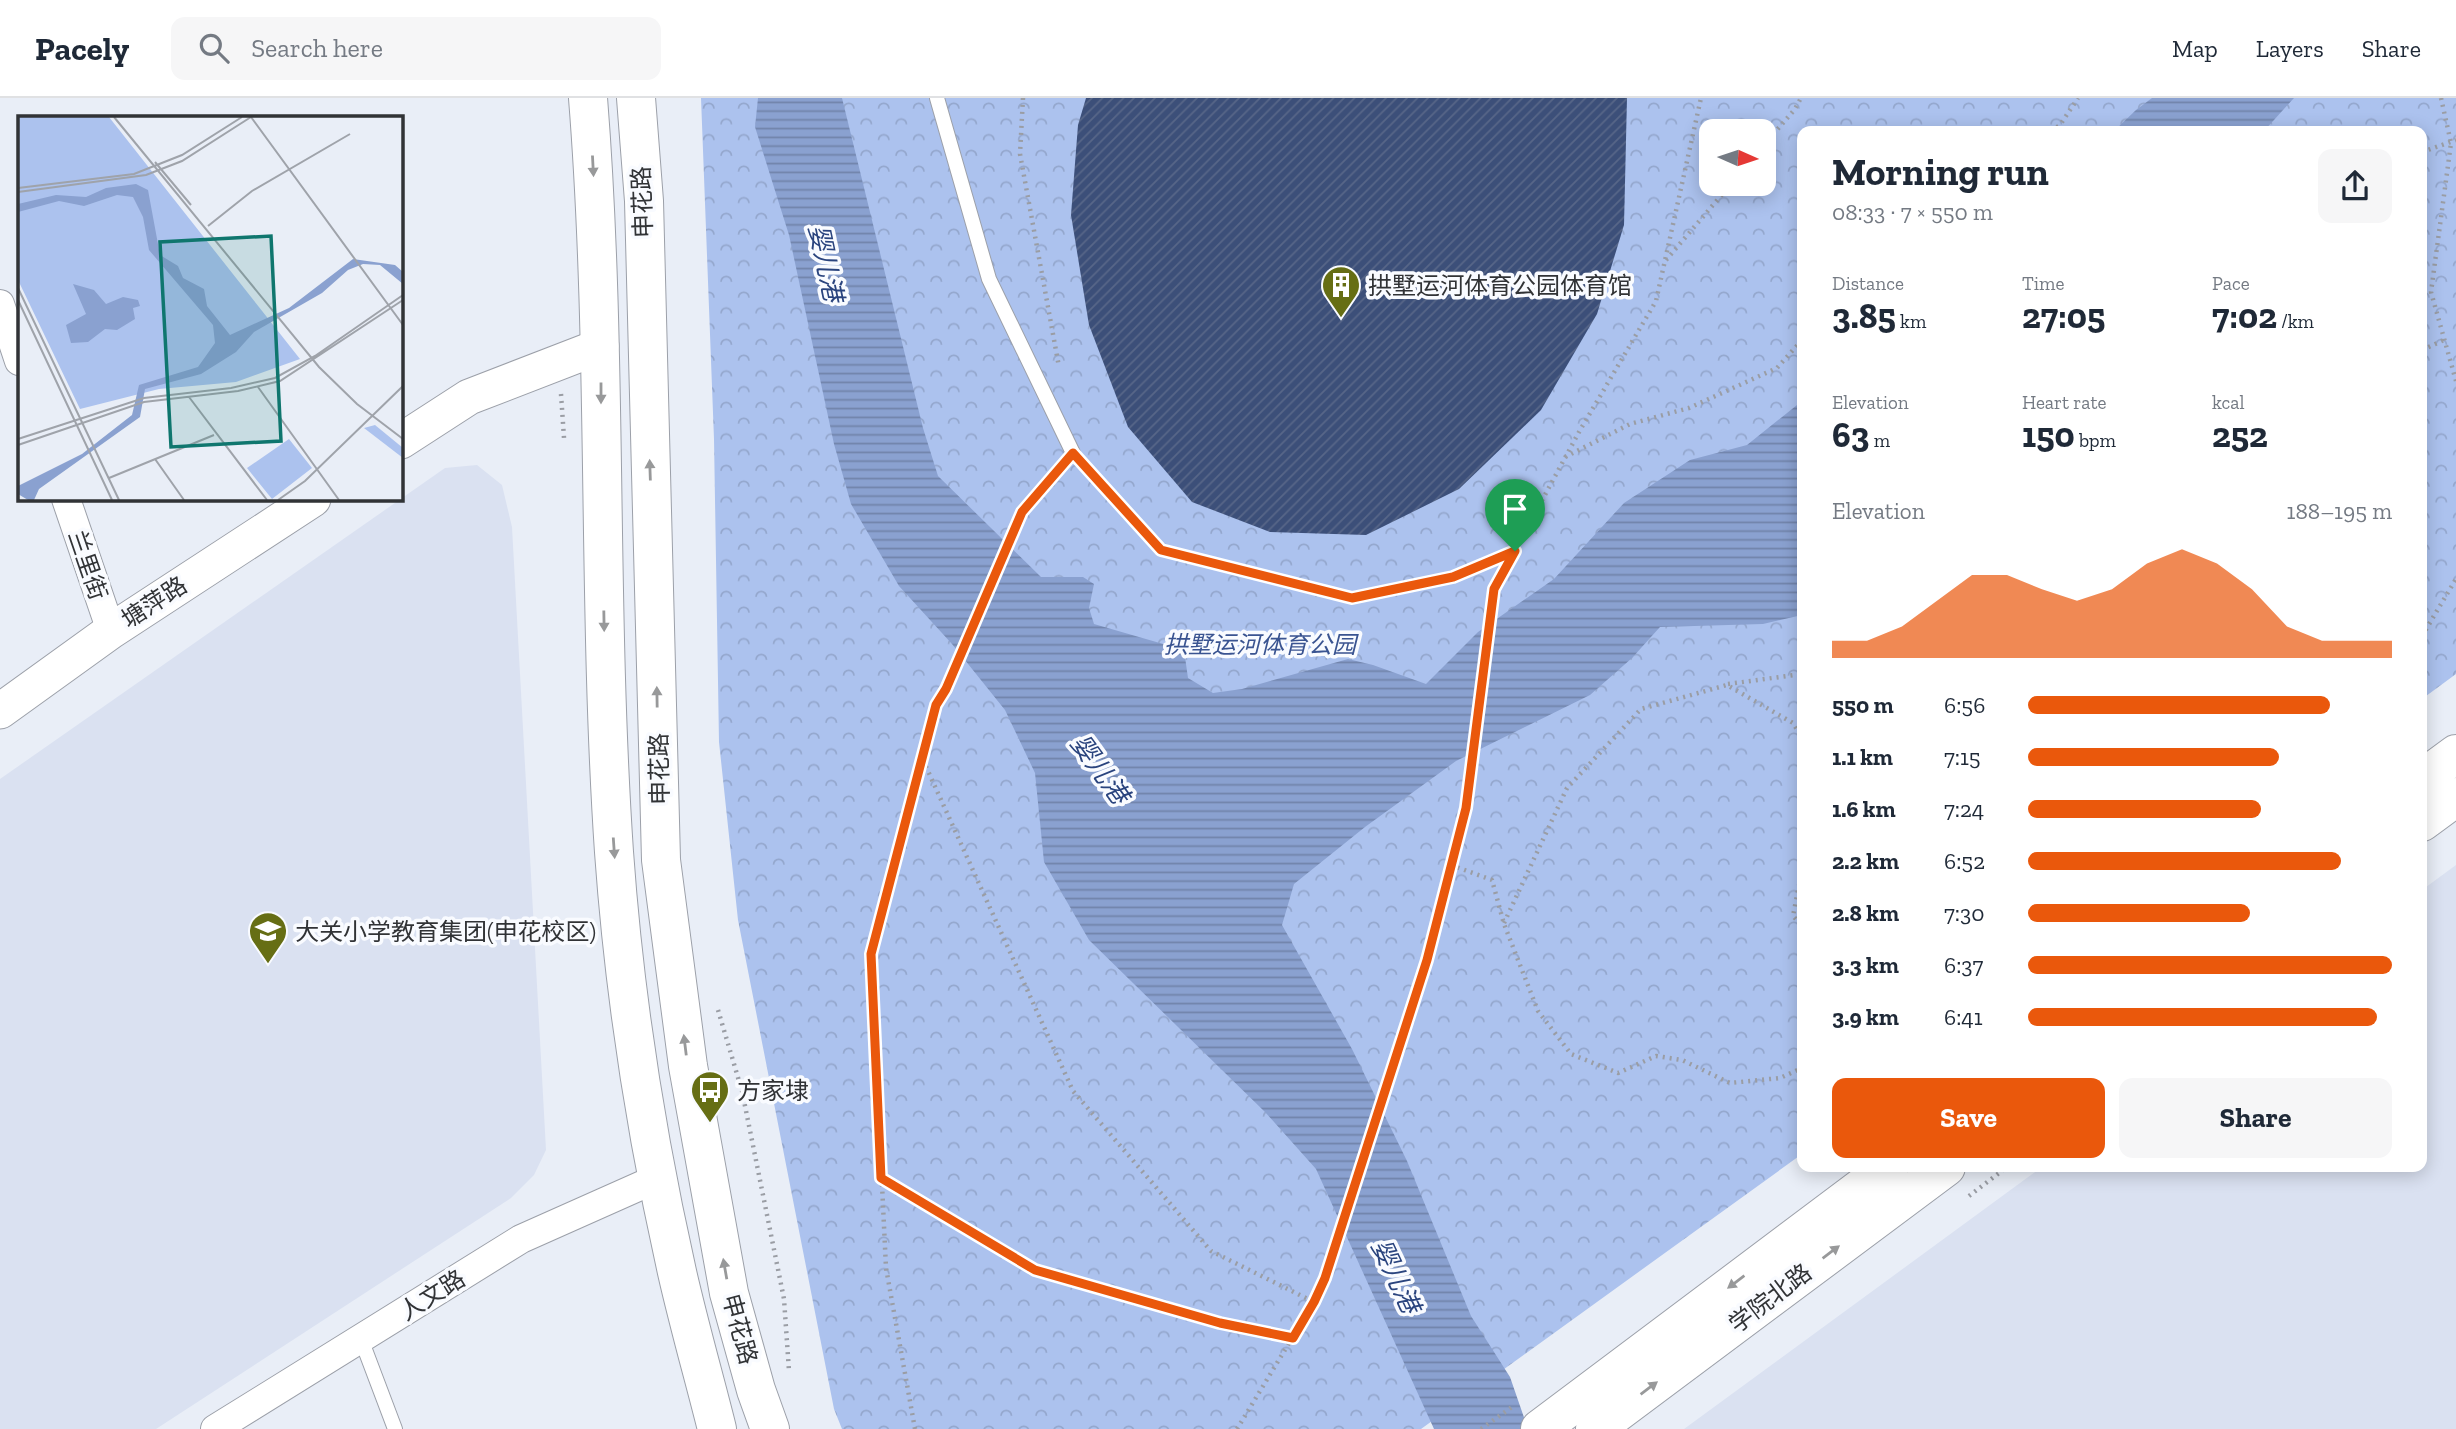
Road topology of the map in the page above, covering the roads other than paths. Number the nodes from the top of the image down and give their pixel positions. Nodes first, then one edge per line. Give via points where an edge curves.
1 (588, 98) edge
2 (636, 98) edge
3 (937, 98) edge
4 (0, 304) edge
5 (601, 346) junction
6 (18, 358) edge
7 (402, 441) edge
8 (1073, 453) road end
9 (66, 500) edge
10 (311, 500) edge
11 (111, 631) junction
12 (0, 711) edge
13 (2456, 754) edge
14 (2427, 775) edge
15 (2456, 797) edge
16 (2427, 818) edge
17 (1882, 1172) edge
18 (1939, 1172) edge
19 (657, 1178) junction
20 (361, 1339) junction
21 (1534, 1419) edge
22 (215, 1429) edge
23 (395, 1429) edge
24 (717, 1429) edge
25 (770, 1429) edge
26 (1595, 1429) edge

1 -> 5 main road, 申花路
25 -> 2 main road, 申花路 via 729,1293 688,1066 661,860 644,201
3 - 8 lane via 989,279
4 - 6 street
5 - 7 street via 468,397
5 -> 19 main road, 申花路 via 606,720 615,855 622,943
9 - 11 street, 兰里街
10 - 11 street, 塘萍路
11 - 12 street, 塘萍路
13 - 14 main road
15 - 16 main road
17 -> 21 main road, 学院北路
26 -> 18 main road, 学院北路
19 - 20 street, 人文路 via 521,1239
19 - 24 main road, 申花路
20 - 22 street, 人文路
20 - 23 lane

